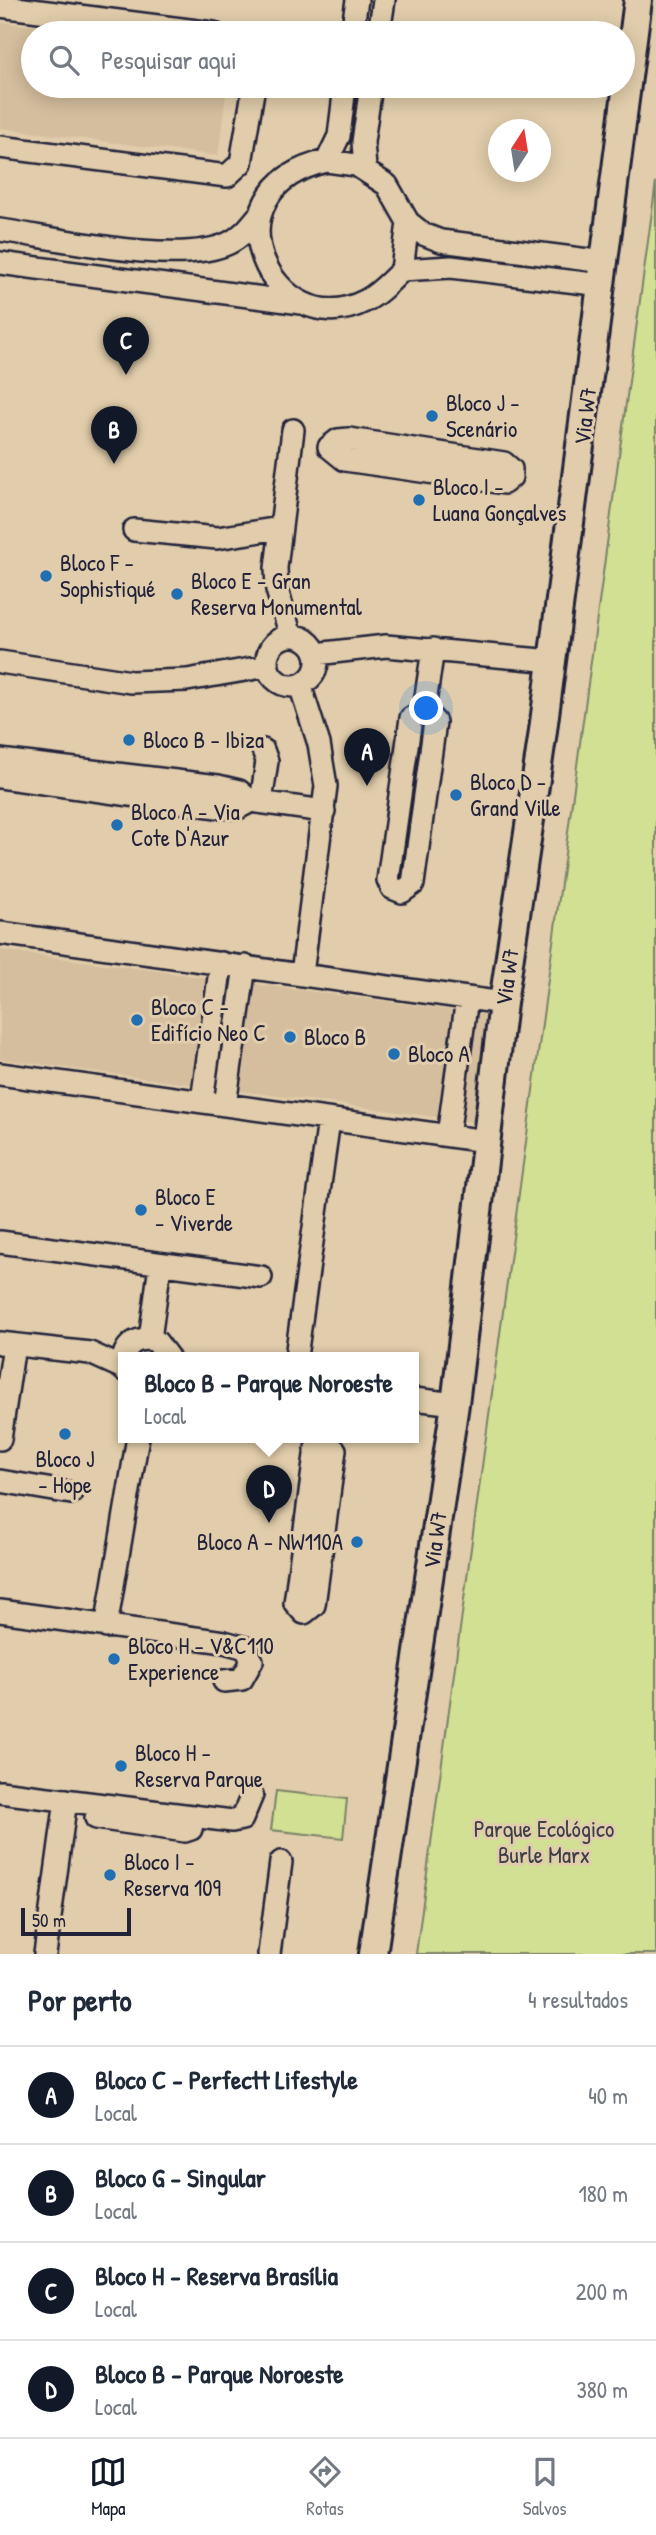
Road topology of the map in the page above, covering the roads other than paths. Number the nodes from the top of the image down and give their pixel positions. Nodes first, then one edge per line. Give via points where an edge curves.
1 (357, 0) edge
2 (384, 0) edge
3 (638, 0) edge
4 (0, 6) edge
5 (118, 21) edge
6 (354, 21) edge
7 (381, 21) edge
8 (635, 23) edge
9 (252, 98) edge
10 (344, 98) edge
11 (369, 98) edge
12 (625, 98) edge
13 (0, 147) edge
14 (327, 160) junction
15 (365, 168) junction
16 (261, 213) junction
17 (408, 222) junction
18 (0, 230) edge
19 (0, 263) edge
20 (401, 270) junction
21 (603, 273) junction
22 (306, 304) junction
23 (329, 447) junction
24 (280, 528) junction
25 (134, 530) dead end
26 (290, 636) junction
27 (433, 649) junction
28 (316, 654) junction
29 (553, 661) junction
30 (0, 662) edge
31 (268, 666) junction
32 (300, 685) junction
33 (425, 710) junction
34 (263, 750) dead end
35 (0, 760) edge
36 (0, 777) edge
37 (256, 801) junction
38 (324, 811) junction
39 (0, 933) edge
40 (221, 963) junction
41 (245, 966) junction
42 (302, 974) junction
43 (467, 998) junction
44 (503, 1003) junction
45 (0, 1074) edge
46 (202, 1101) junction
47 (225, 1105) junction
48 (329, 1120) junction
49 (448, 1136) junction
50 (486, 1141) junction
51 (0, 1242) edge
52 (160, 1265) junction
53 (261, 1278) dead end
54 (7, 1344) edge
55 (159, 1349) edge
56 (133, 1352) edge
57 (297, 1352) edge
58 (90, 1353) junction
59 (118, 1367) edge
60 (419, 1400) edge
61 (455, 1404) junction
62 (0, 1439) edge
63 (137, 1443) edge
64 (323, 1443) edge
65 (329, 1443) edge
66 (0, 1481) edge
67 (71, 1493) dead end
68 (0, 1611) edge
69 (106, 1627) junction
70 (224, 1681) dead end
71 (0, 1792) edge
72 (252, 1795) dead end
73 (0, 1806) edge
74 (66, 1806) junction
75 (281, 1862) dead end
76 (44, 1954) edge
77 (270, 1954) edge
78 (373, 1954) edge

1 - 6 street
2 - 7 street
3 - 8 main road, Via W7
4 - 5 street
9 - 13 street via 241,163 227,176
10 - 14 street via 339,136
11 - 15 street via 363,142
12 - 21 main road, Via W7
14 - 15 street
14 - 16 street via 286,176 270,193
15 - 17 street via 387,184
16 - 18 street via 244,234 226,245 172,253
16 - 22 street via 257,237 266,268 286,293
17 - 20 street
17 - 21 street via 441,241
19 - 22 street
20 - 21 street via 451,267
20 - 22 street via 365,301 336,309
21 - 29 main road, Via W7
23 - 23 street via 345,460 504,483 511,477 511,469 504,463 349,439
23 - 24 street via 291,438
24 - 25 street via 217,538
24 - 26 street via 278,590
26 - 28 street via 309,642
26 - 31 street via 272,646
27 - 28 street via 386,646
27 - 29 street
27 - 33 street
28 - 32 street via 314,672
29 - 44 main road, Via W7
30 - 31 street via 131,682 187,680
31 - 32 street via 276,680
32 - 38 street via 324,764
33 - 33 street via 411,718 388,880 402,892 413,884 435,722
34 - 37 street via 267,761
35 - 37 street via 218,786
36 - 37 street via 216,807 238,808
37 - 38 street
38 - 42 street
39 - 40 street
40 - 41 street
40 - 46 street
41 - 42 street
41 - 47 street
42 - 43 street
43 - 44 street
43 - 49 street
44 - 50 main road, Via W7
45 - 46 street
46 - 47 street
47 - 48 street
48 - 49 street
48 - 57 street
49 - 50 street
50 - 61 main road, Via W7
51 - 52 street
52 - 53 street
52 - 55 street
54 - 58 street
54 - 62 street
55 - 56 street
55 - 58 street
58 - 59 street
60 - 61 street
61 - 78 main road, Via W7
63 - 69 street
64 - 65 street via 316,1448 295,1602 304,1613 314,1605 335,1450
66 - 67 street
68 - 69 street
69 - 70 street via 246,1648 252,1661 242,1679
71 - 74 street
72 - 74 street via 242,1819 194,1816 191,1829 184,1831
73 - 74 street
74 - 76 street
75 - 77 street

